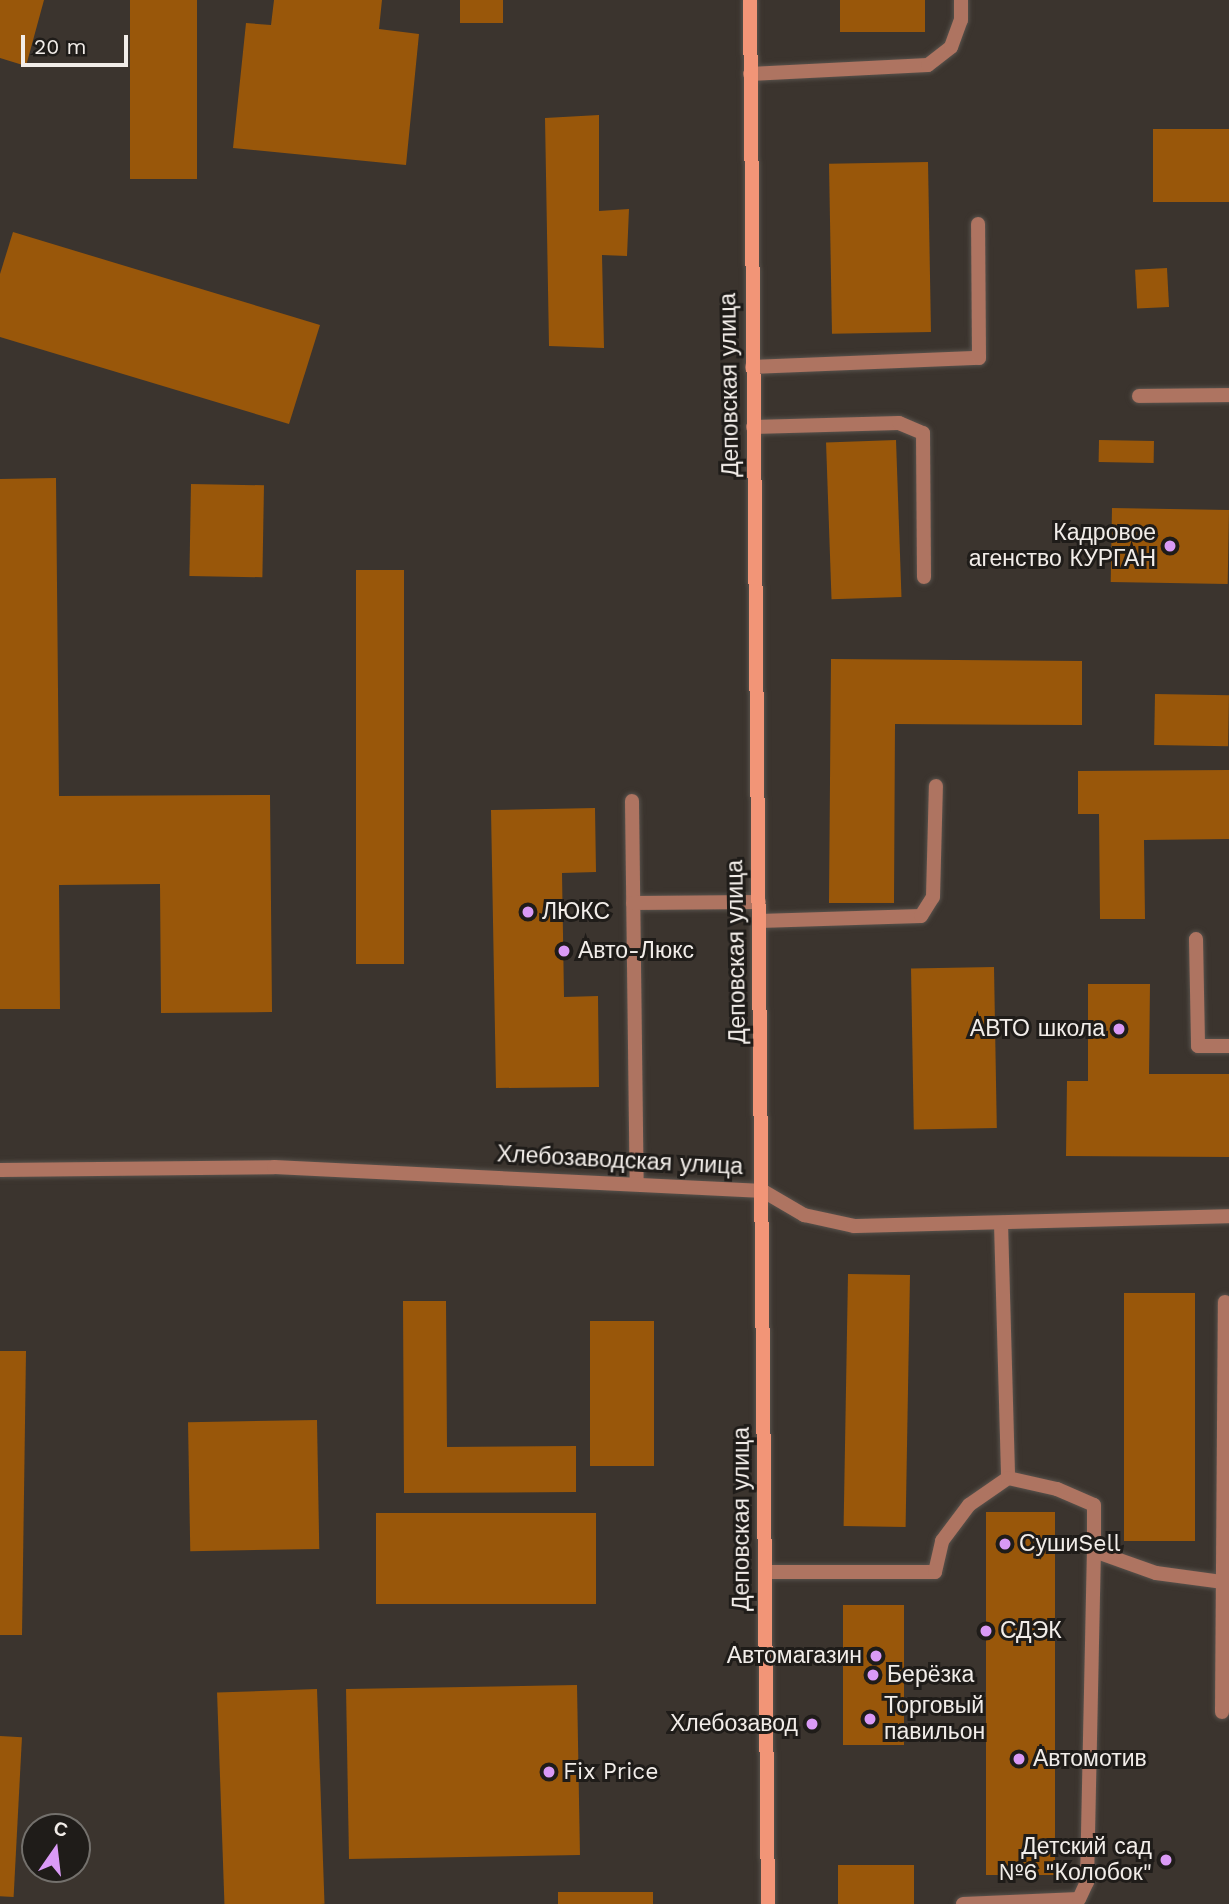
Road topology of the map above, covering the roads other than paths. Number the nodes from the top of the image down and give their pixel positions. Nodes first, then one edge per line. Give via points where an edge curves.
1 (750, 0) edge
2 (961, 0) edge
3 (750, 74) junction
4 (978, 224) dead end
5 (752, 368) junction
6 (1229, 395) edge
7 (1139, 396) dead end
8 (753, 427) junction
9 (924, 577) dead end
10 (936, 786) dead end
11 (632, 801) dead end
12 (759, 902) junction
13 (633, 903) junction
14 (759, 921) junction
15 (1196, 939) dead end
16 (1229, 1046) edge
17 (0, 1170) edge
18 (637, 1184) junction
19 (763, 1191) junction
20 (1229, 1216) edge
21 (1001, 1223) junction
22 (1225, 1301) dead end
23 (1007, 1478) junction
24 (1094, 1551) junction
25 (765, 1572) junction
26 (1223, 1582) junction
27 (1223, 1712) dead end
28 (768, 1904) edge
29 (963, 1904) edge

1 - 3 street, Деповская улица
2 - 3 street via 961,20 951,47 928,65
3 - 5 street, Деповская улица
4 - 5 street via 979,358
5 - 8 street, Деповская улица
6 - 7 street
8 - 9 street via 899,423 923,433
8 - 12 street, Деповская улица
10 - 14 street via 933,897 921,916
11 - 13 street
12 - 13 street
12 - 14 street, Деповская улица
13 - 18 street
14 - 19 street, Деповская улица
15 - 16 street via 1198,1046
17 - 18 street, Хлебозаводская улица via 274,1167
18 - 19 street, Хлебозаводская улица
19 - 21 street, Хлебозаводская улица via 804,1216 854,1226
19 - 25 street, Деповская улица
20 - 21 street, Хлебозаводская улица
21 - 23 street
22 - 26 street
23 - 24 street via 1057,1489 1094,1505
23 - 25 street via 969,1505 942,1541 934,1572
24 - 26 street via 1156,1573
24 - 29 street via 1087,1882 1079,1899
25 - 28 street, Деповская улица
26 - 27 street

